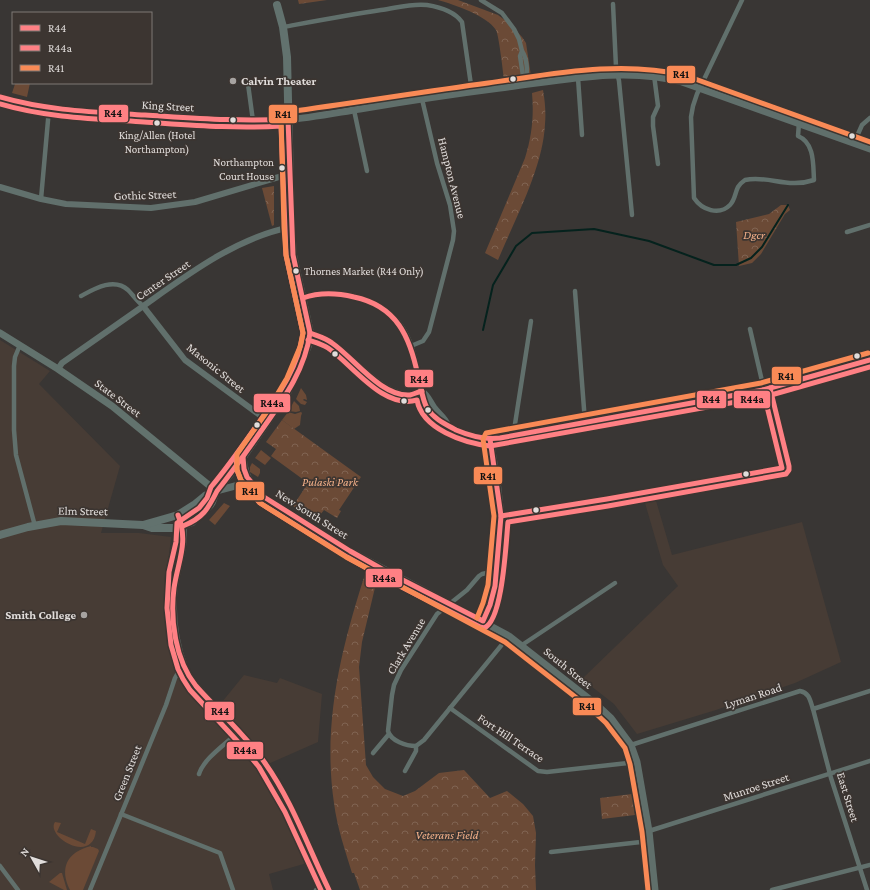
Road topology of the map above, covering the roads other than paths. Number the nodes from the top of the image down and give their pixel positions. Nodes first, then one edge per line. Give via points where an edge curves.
1 (481, 0) edge
2 (742, 0) edge
3 (613, 4) dead end
4 (278, 5) dead end
5 (284, 27) junction
6 (618, 75) junction
7 (654, 76) junction
8 (578, 78) junction
9 (526, 82) junction
10 (248, 84) dead end
11 (700, 87) junction
12 (472, 92) junction
13 (0, 97) edge
14 (422, 99) junction
15 (49, 109) junction
16 (354, 110) junction
17 (870, 118) edge
18 (253, 120) junction
19 (288, 120) junction
20 (799, 123) junction
21 (582, 135) dead end
22 (854, 143) junction
23 (870, 149) edge
24 (658, 164) dead end
25 (366, 171) dead end
26 (289, 174) junction
27 (0, 187) edge
28 (41, 199) junction
29 (632, 215) dead end
30 (870, 225) edge
31 (290, 227) junction
32 (847, 232) dead end
33 (575, 291) dead end
34 (81, 296) dead end
35 (303, 298) junction
36 (143, 306) junction
37 (531, 321) dead end
38 (750, 330) dead end
39 (0, 333) edge
40 (310, 333) junction
41 (20, 345) junction
42 (410, 346) junction
43 (870, 360) edge
44 (58, 369) junction
45 (764, 390) junction
46 (422, 391) junction
47 (268, 421) junction
48 (585, 422) junction
49 (516, 435) junction
50 (490, 440) junction
51 (243, 457) junction
52 (216, 491) junction
53 (264, 497) junction
54 (178, 515) junction
55 (501, 516) junction
56 (142, 525) junction
57 (35, 526) junction
58 (183, 526) junction
59 (0, 535) edge
60 (350, 551) joint
61 (496, 571) junction
62 (615, 583) dead end
63 (483, 621) junction
64 (509, 636) junction
65 (522, 645) junction
66 (183, 664) junction
67 (870, 691) edge
68 (450, 708) junction
69 (813, 709) junction
70 (238, 732) junction
71 (389, 734) junction
72 (631, 745) junction
73 (416, 746) junction
74 (373, 753) dead end
75 (870, 761) edge
76 (637, 762) junction
77 (405, 771) dead end
78 (830, 773) junction
79 (199, 774) dead end
80 (121, 814) junction
81 (649, 831) junction
82 (650, 841) junction
83 (551, 852) dead end
84 (870, 865) edge
85 (0, 866) edge
86 (859, 867) junction
87 (328, 888) edge
88 (18, 890) edge
89 (90, 890) edge
90 (233, 890) edge
91 (316, 890) edge
92 (655, 890) edge
93 (772, 890) edge
94 (867, 890) edge

1 - 9 street via 502,13 518,35
2 - 11 street
3 - 6 street
4 - 5 highway
5 - 12 street via 419,5 446,10 459,18 463,26
5 - 19 highway
6 - 7 main road, King Street
6 - 8 main road, King Street
6 - 29 street
7 - 11 main road, King Street
7 - 24 street via 658,106 654,113 653,126
8 - 9 main road, King Street
8 - 21 street
9 - 12 main road, King Street
10 - 18 street
11 - 20 main road, King Street
11 - 20 street via 691,117 694,198 701,206 716,211 726,208 745,180 798,184 814,180 813,159 810,148 804,139 798,136
12 - 14 main road, King Street
13 - 15 main road, King Street
14 - 16 main road, King Street
14 - 42 street, Hampton Avenue via 450,205 454,234 429,332 424,341
15 - 18 main road, King Street
15 - 28 street
16 - 19 main road, King Street
16 - 25 street
17 - 22 street via 862,125
18 - 19 main road, King Street
19 - 26 highway
20 - 22 main road, King Street
22 - 23 main road, King Street
26 - 28 street, Gothic Street via 195,202 151,208 66,204
26 - 31 highway
27 - 28 street, Gothic Street
30 - 32 street
31 - 35 highway via 293,255
31 - 36 street, Center Street via 275,230 230,250 175,283
33 - 48 street
34 - 36 street via 113,284 128,289
35 - 40 highway
35 - 42 street via 320,294 341,294 373,303 397,320
36 - 44 street, Center Street via 62,363
36 - 47 street, Masonic Street via 185,360
37 - 49 street via 515,424
38 - 45 street
39 - 41 main road, State Street
40 - 46 street via 335,345 392,391 406,395
40 - 47 highway via 307,349 297,373
41 - 44 main road, State Street
41 - 57 street via 14,366 14,443
42 - 46 street
43 - 45 main road
44 - 52 main road, State Street via 112,406
45 - 48 main road
45 - 55 street via 782,468
46 - 50 street via 422,398 429,410 442,424 465,434
47 - 51 highway
48 - 49 main road
49 - 50 main road
50 - 55 main road
51 - 52 highway
51 - 53 main road via 247,477
52 - 53 main road, New South Street via 239,486
52 - 54 highway, Elm Street
52 - 58 highway via 212,502 204,511
53 - 60 main road, New South Street
54 - 56 highway, Elm Street
54 - 58 main road
55 - 61 main road
56 - 57 highway, Elm Street via 68,521
56 - 58 highway, Elm Street via 158,529
57 - 59 highway, Elm Street
58 - 66 main road via 184,535 174,588 174,608 175,629
60 - 63 main road, South Street
61 - 63 main road via 492,596
61 - 71 street, Clark Avenue via 478,576 467,590 437,614 394,685
62 - 65 street
63 - 64 main road, South Street
64 - 65 main road, South Street
64 - 68 street
65 - 72 main road, South Street via 606,714 620,728
66 - 70 main road via 192,682
66 - 80 street, Green Street via 175,678
67 - 69 street
68 - 73 street
68 - 76 street, Fort Hill Terrace via 538,771
69 - 72 street, Lyman Road via 808,695 800,691
69 - 78 street, East Street
70 - 79 street via 208,760
70 - 87 main road via 266,764 276,781
71 - 73 street via 403,744
71 - 74 street
72 - 76 main road, South Street
73 - 77 street via 416,752
75 - 78 street, Munroe Street
76 - 81 main road, South Street
78 - 81 street, Munroe Street
78 - 86 street, East Street
80 - 89 street, Green Street
80 - 90 street via 220,853
81 - 82 main road, South Street
82 - 83 street
82 - 92 main road, South Street
84 - 86 street
85 - 88 street
86 - 93 street
86 - 94 street, East Street
87 - 91 street

